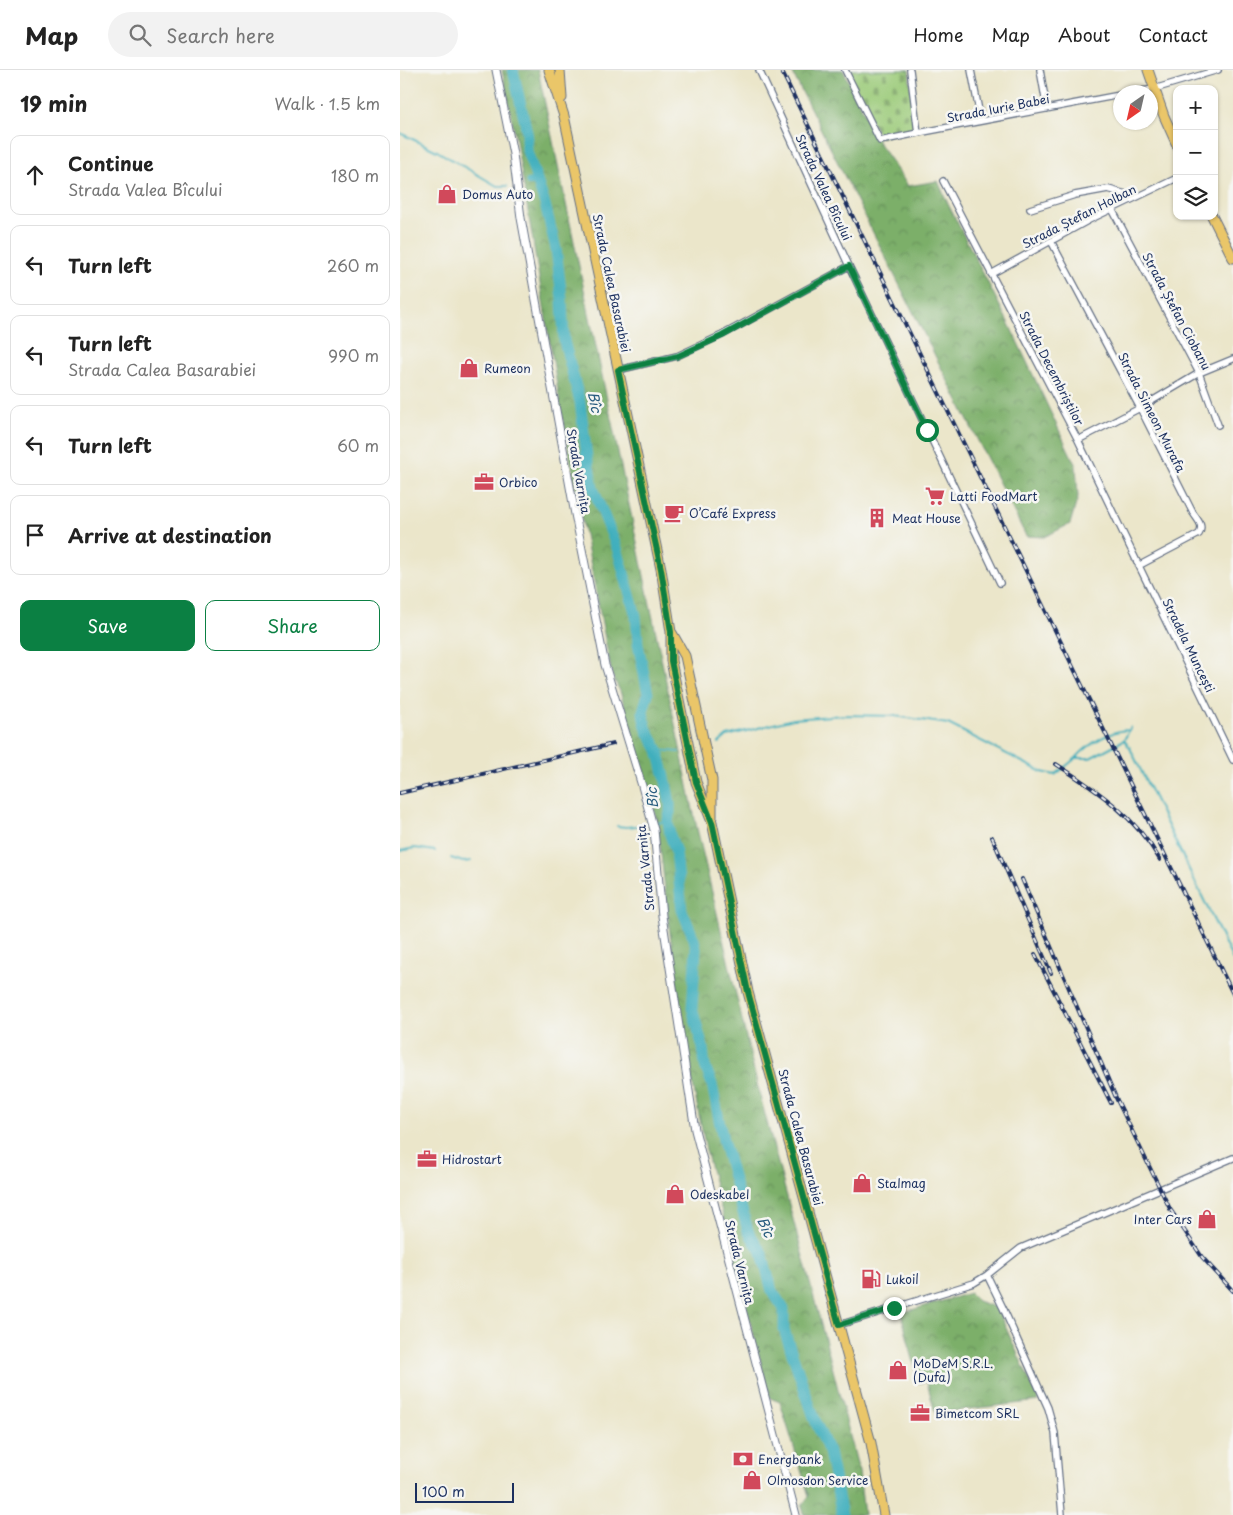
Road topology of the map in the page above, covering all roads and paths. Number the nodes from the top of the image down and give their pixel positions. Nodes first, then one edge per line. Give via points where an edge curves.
1 (496, 70) edge
2 (549, 70) edge
3 (560, 70) edge
4 (759, 70) edge
5 (845, 70) edge
6 (910, 70) edge
7 (971, 70) edge
8 (1040, 70) edge
9 (1148, 70) edge
10 (1218, 70) edge
11 (1153, 85) edge
12 (1158, 88) edge
13 (1113, 96) edge
14 (1158, 99) edge
15 (1047, 109) junction
16 (564, 116) junction
17 (980, 121) junction
18 (918, 133) junction
19 (1173, 135) edge
20 (1173, 180) edge
21 (943, 181) dead end
22 (1137, 197) junction
23 (1030, 209) dead end
24 (1112, 209) junction
25 (1214, 220) edge
26 (1051, 241) junction
27 (1233, 258) edge
28 (849, 266) junction
29 (992, 274) junction
30 (1233, 359) edge
31 (618, 370) junction
32 (1199, 373) junction
33 (1140, 408) junction
34 (1218, 425) dead end
35 (1078, 440) junction
36 (1140, 565) junction
37 (1000, 583) dead end
38 (671, 632) junction
39 (691, 685) junction
40 (677, 687) junction
41 (1233, 760) edge
42 (712, 780) junction
43 (696, 782) junction
44 (712, 822) junction
45 (1233, 1158) edge
46 (987, 1275) junction
47 (839, 1325) junction
48 (796, 1515) edge
49 (884, 1515) edge
50 (1062, 1515) edge

1 - 48 street, Strada Varnița via 574,509 606,666 654,830 662,916 695,1130
2 - 16 main road, Strada Calea Basarabiei
3 - 16 main road, Strada Calea Basarabiei
4 - 28 street, Strada Valea Bîcului
5 - 18 street, Strada Iurie Babei via 880,141
6 - 18 street
7 - 17 street
8 - 15 street
9 - 11 main road
10 - 12 street
13 - 15 street, Strada Iurie Babei
14 - 19 main road
15 - 17 street, Strada Iurie Babei
16 - 31 main road, Strada Calea Basarabiei
17 - 18 street, Strada Iurie Babei
20 - 22 street, Strada Ștefan Holban
21 - 29 street, Strada Decembriștilor
22 - 23 street via 1108,189 1075,194
22 - 24 street, Strada Ștefan Holban
24 - 26 street, Strada Ștefan Holban
24 - 32 street, Strada Ștefan Ciobanu
25 - 27 main road
26 - 29 street, Strada Ștefan Holban
26 - 33 street, Strada Simeon Murafa
28 - 31 street via 722,336 678,356
28 - 37 street, Strada Valea Bîcului
29 - 35 street, Strada Decembriștilor
30 - 32 street
31 - 38 main road, Strada Calea Basarabiei via 661,569
32 - 33 street
32 - 34 street, Strada Ștefan Ciobanu
33 - 35 street
33 - 36 street, Strada Simeon Murafa via 1201,527 1199,534
35 - 36 street, Strada Decembriștilor
36 - 41 street, Stradela Muncești
38 - 39 main road, Strada Calea Basarabiei via 685,656
38 - 40 main road, Strada Calea Basarabiei via 671,661
39 - 40 main road via 684,682
39 - 42 main road, Strada Calea Basarabiei
40 - 43 main road, Strada Calea Basarabiei
42 - 43 main road
42 - 44 main road, Strada Calea Basarabiei
43 - 44 main road, Strada Calea Basarabiei
44 - 47 main road, Strada Calea Basarabiei via 748,992
45 - 46 street via 1021,1248
46 - 47 street via 960,1288
46 - 50 street via 1050,1416 1055,1433
47 - 49 main road, Strada Calea Basarabiei via 872,1443

